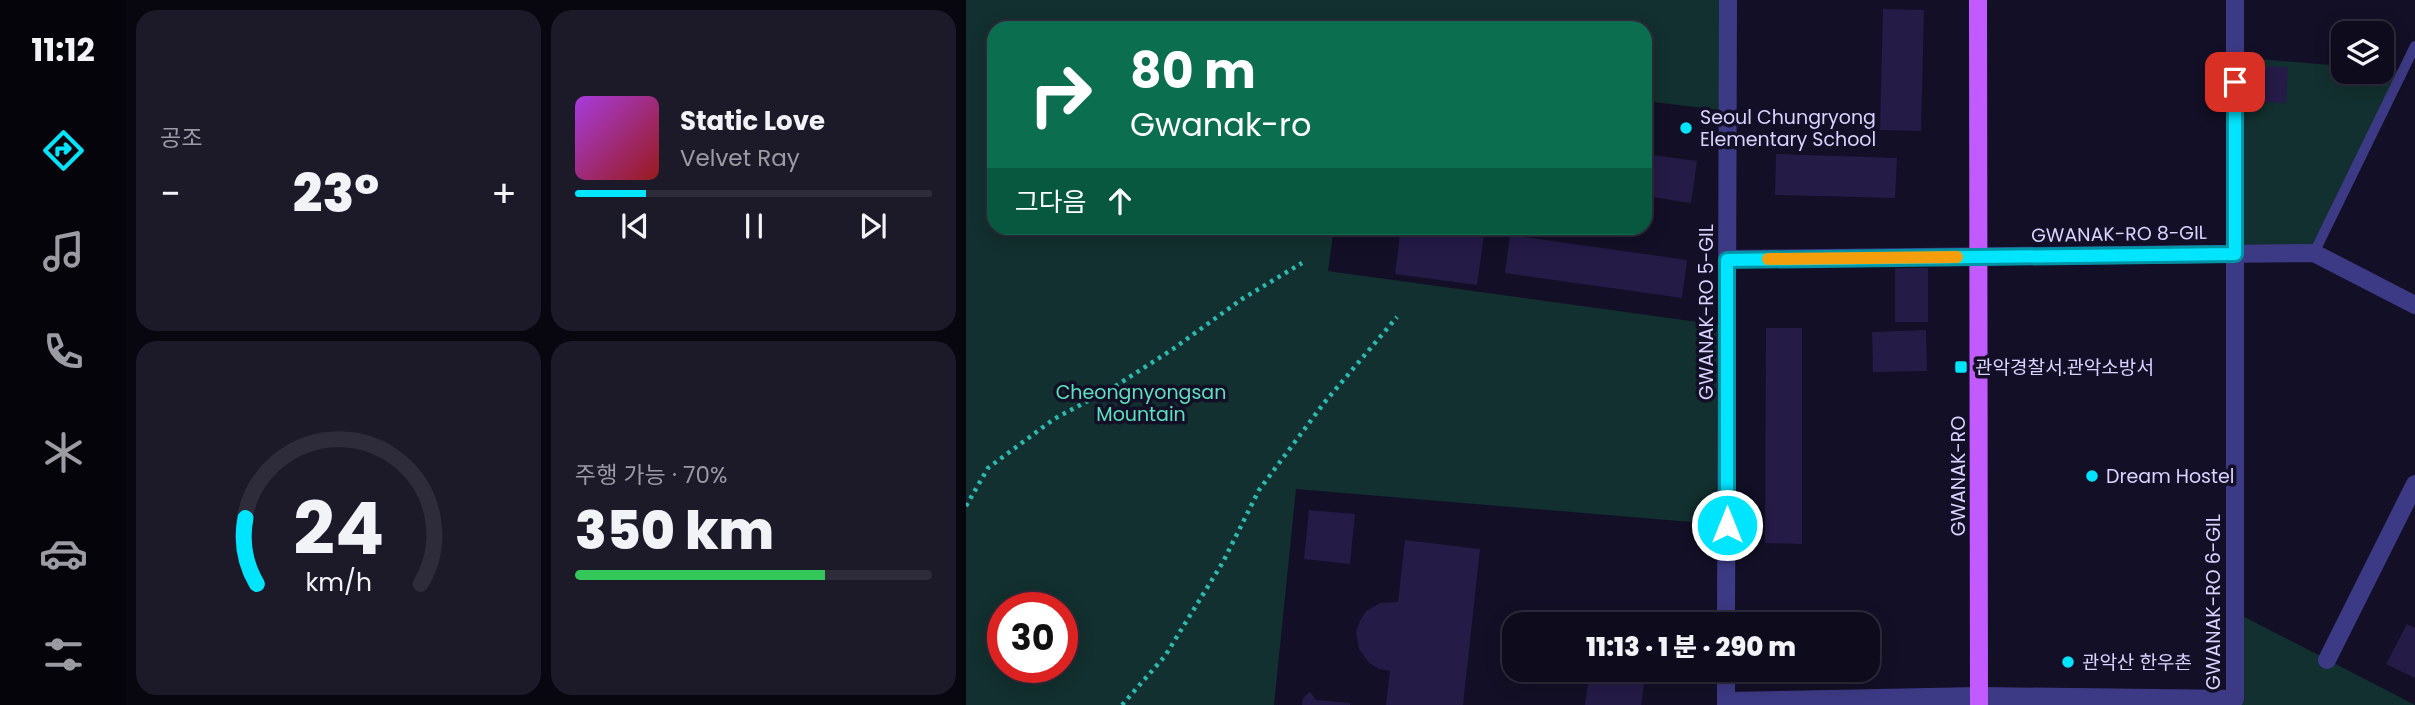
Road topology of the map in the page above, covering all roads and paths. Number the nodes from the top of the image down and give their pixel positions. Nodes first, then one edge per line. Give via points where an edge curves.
1 (1728, 0) edge
2 (1978, 0) edge
3 (2235, 0) edge
4 (2415, 47) edge
5 (2314, 253) junction
6 (2235, 254) junction
7 (1979, 257) junction
8 (1727, 260) junction
9 (1302, 263) dead end
10 (2415, 305) edge
11 (1397, 317) dead end
12 (2415, 484) edge
13 (966, 506) edge
14 (1726, 612) edge
15 (2327, 660) dead end
16 (1726, 682) edge
17 (1979, 701) edge
18 (1726, 703) edge
19 (1122, 705) edge

1 - 8 street, GWANAK-RO 5-GIL
2 - 7 main road, GWANAK-RO
3 - 6 street, GWANAK-RO 6-GIL
4 - 5 lane
5 - 6 street, GWANAK-RO 8-GIL
5 - 10 street, GWANAK-RO 8-GIL
6 - 7 street, GWANAK-RO 8-GIL
6 - 17 street, GWANAK-RO 6-GIL via 2235,699
7 - 8 street
7 - 17 main road, GWANAK-RO
8 - 14 street, GWANAK-RO 5-GIL
9 - 13 path via 1114,387 1054,419 988,468
11 - 19 path via 1259,490 1223,562 1165,656
12 - 15 street
16 - 18 street
17 - 18 street

